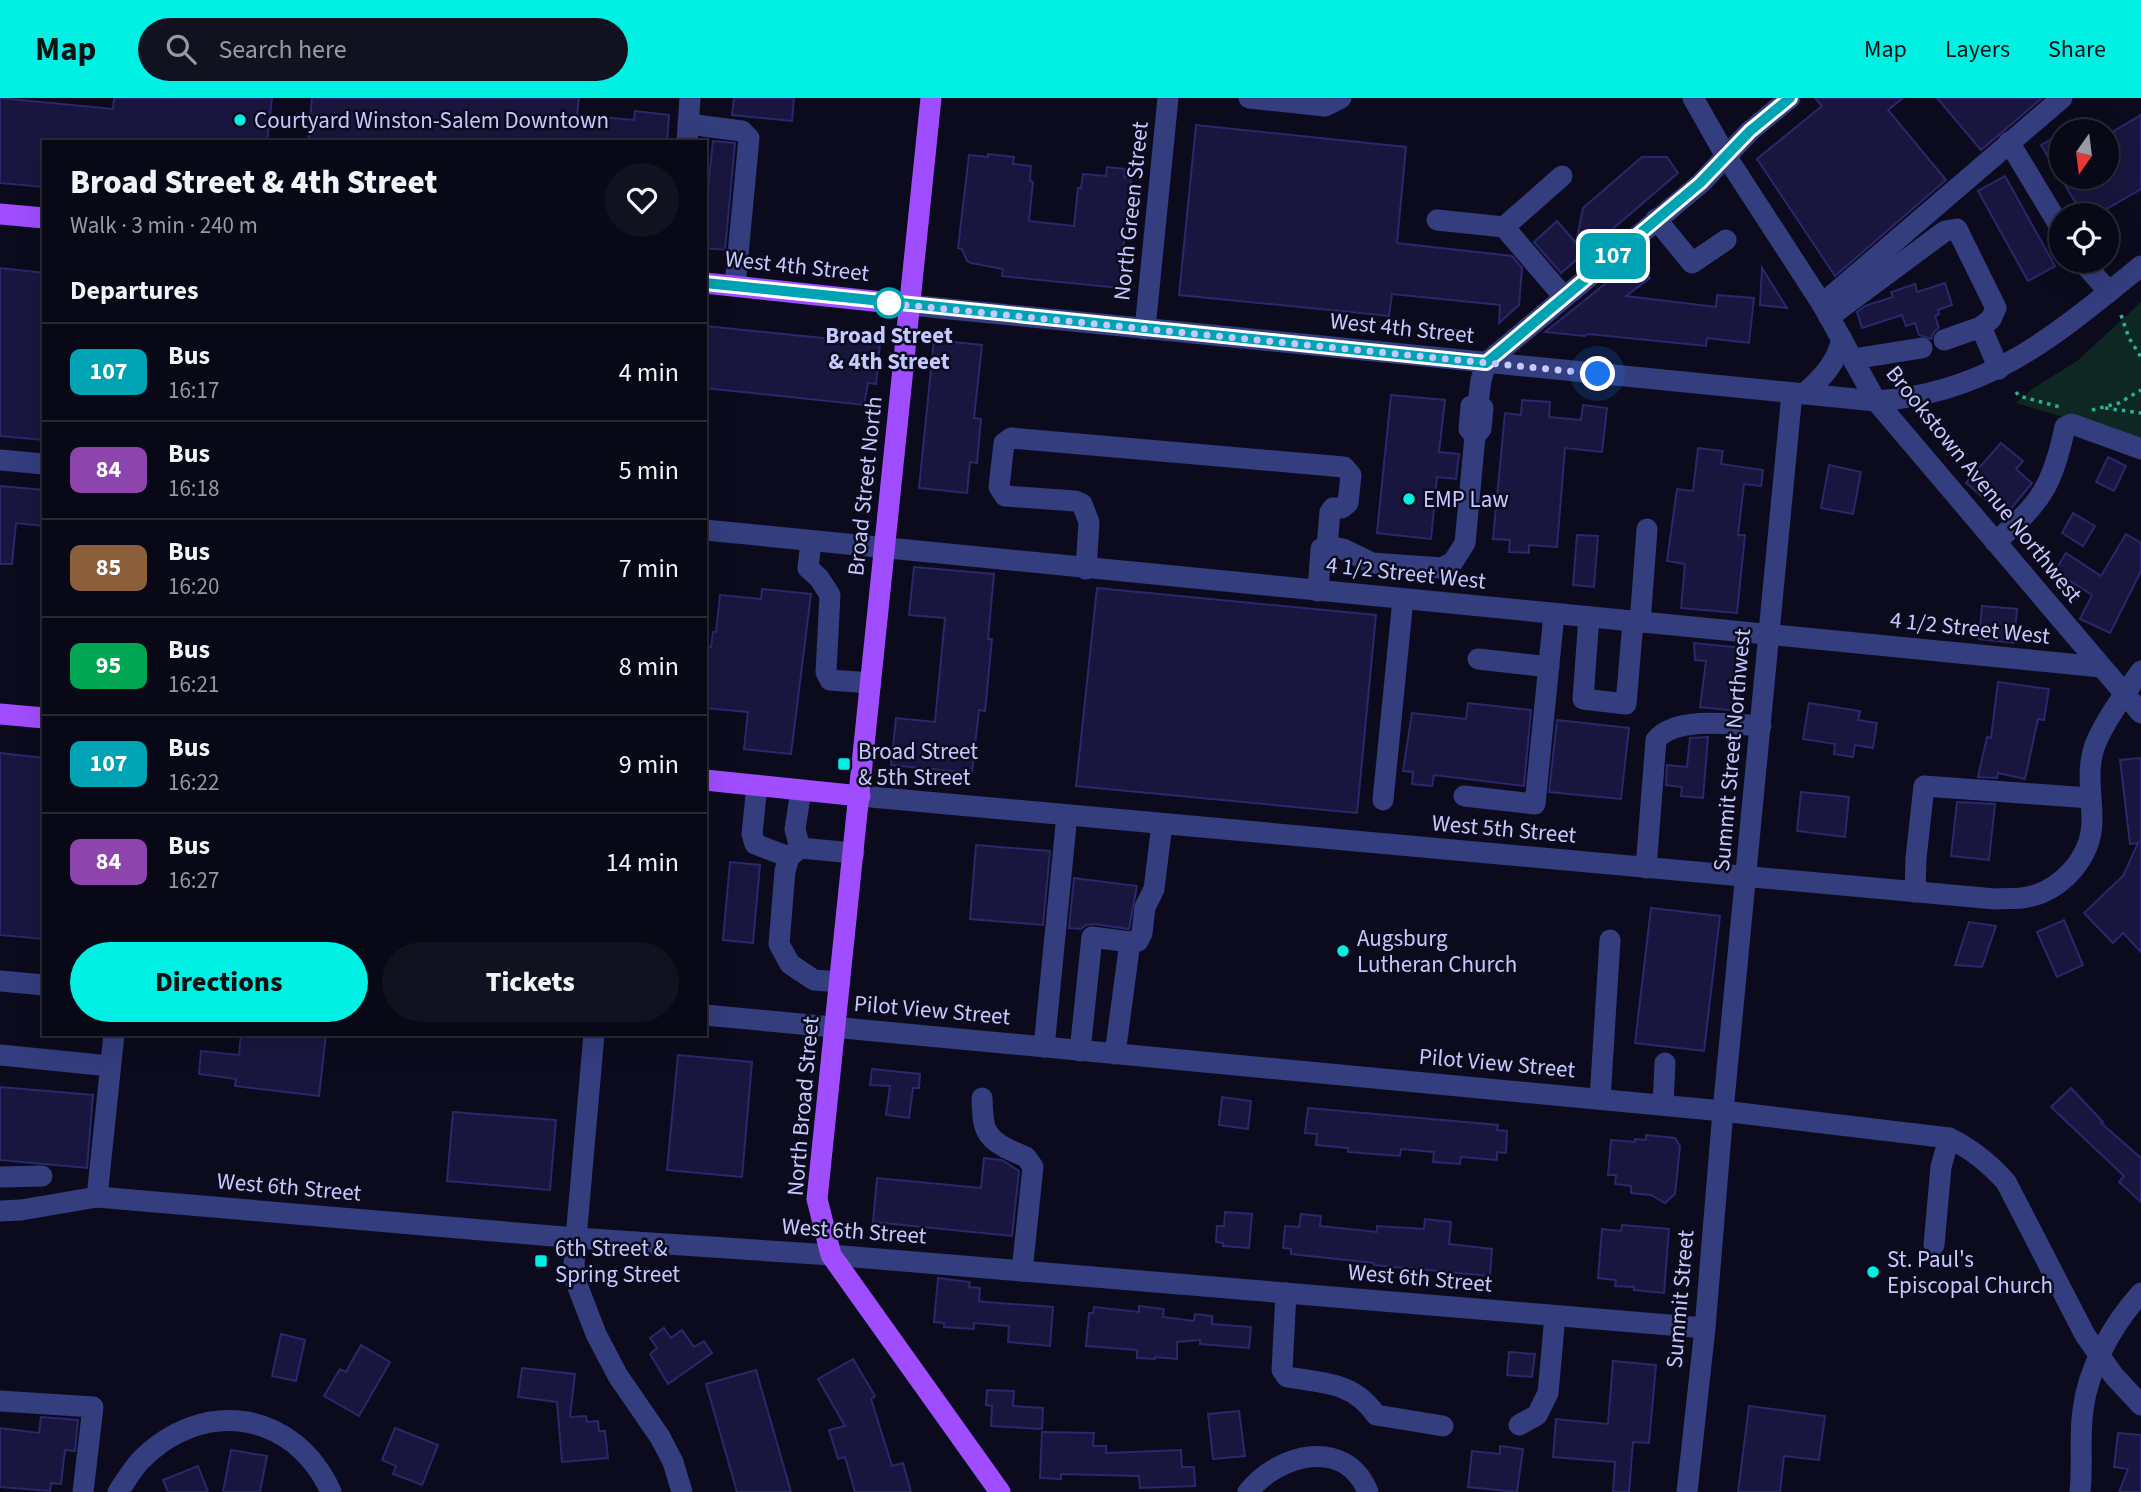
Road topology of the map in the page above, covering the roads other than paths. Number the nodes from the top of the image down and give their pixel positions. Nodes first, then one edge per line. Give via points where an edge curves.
1 (691, 98) edge
2 (931, 98) edge
3 (1168, 98) edge
4 (1249, 98) edge
5 (1341, 98) edge
6 (1693, 98) edge
7 (1790, 98) edge
8 (2062, 98) edge
9 (688, 133) edge
10 (2009, 142) junction
11 (1726, 156) junction
12 (1562, 176) dead end
13 (2049, 208) edge
14 (0, 214) edge
15 (42, 218) edge
16 (1656, 219) junction
17 (1437, 220) dead end
18 (1503, 227) junction
19 (1726, 240) dead end
20 (2141, 266) edge
21 (2092, 273) edge
22 (707, 283) edge
23 (735, 286) junction
24 (2109, 292) junction
25 (1564, 297) junction
26 (910, 305) junction
27 (1826, 310) junction
28 (1981, 327) junction
29 (1145, 329) junction
30 (1842, 339) junction
31 (1944, 340) dead end
32 (1922, 348) dead end
33 (1853, 359) junction
34 (1486, 363) junction
35 (1999, 369) junction
36 (1798, 394) junction
37 (1876, 401) junction
38 (2141, 449) edge
39 (0, 460) edge
40 (42, 464) edge
41 (1647, 529) dead end
42 (707, 530) edge
43 (811, 541) junction
44 (1995, 542) junction
45 (1328, 548) junction
46 (885, 549) junction
47 (1079, 568) junction
48 (1325, 592) junction
49 (1403, 600) junction
50 (1554, 614) junction
51 (1589, 617) junction
52 (1637, 622) junction
53 (1769, 635) junction
54 (1478, 659) dead end
55 (1549, 667) junction
56 (2101, 667) junction
57 (2141, 671) edge
58 (871, 683) junction
59 (2124, 695) junction
60 (0, 713) edge
61 (2141, 713) edge
62 (42, 718) edge
63 (1761, 726) junction
64 (707, 780) edge
65 (757, 785) junction
66 (801, 790) junction
67 (860, 796) junction
68 (1464, 796) dead end
69 (2090, 798) junction
70 (1383, 800) dead end
71 (1067, 815) junction
72 (1162, 824) junction
73 (795, 852) junction
74 (854, 853) junction
75 (1646, 868) junction
76 (1747, 877) junction
77 (1915, 892) junction
78 (1610, 940) dead end
79 (1130, 942) junction
80 (0, 981) edge
81 (841, 982) junction
82 (42, 985) edge
83 (707, 1015) edge
84 (836, 1028) junction
85 (114, 1036) edge
86 (594, 1036) edge
87 (1044, 1047) junction
88 (1080, 1051) junction
89 (1115, 1054) junction
90 (0, 1055) edge
91 (1665, 1063) dead end
92 (110, 1066) junction
93 (982, 1098) dead end
94 (1600, 1099) junction
95 (1663, 1105) junction
96 (1723, 1111) junction
97 (1949, 1138) junction
98 (42, 1176) dead end
99 (0, 1177) edge
100 (97, 1197) junction
101 (0, 1211) edge
102 (576, 1238) junction
103 (1934, 1245) dead end
104 (831, 1255) junction
105 (1022, 1271) junction
106 (1286, 1293) junction
107 (2141, 1293) edge
108 (1555, 1316) junction
109 (1705, 1328) junction
110 (2099, 1356) junction
111 (0, 1401) edge
112 (2141, 1405) edge
113 (1519, 1425) dead end
114 (1443, 1426) dead end
115 (83, 1492) edge
116 (118, 1492) edge
117 (331, 1492) edge
118 (682, 1492) edge
119 (1000, 1492) edge
120 (1248, 1492) edge
121 (1368, 1492) edge
122 (1687, 1492) edge
123 (2080, 1492) edge

1 - 9 street
2 - 26 main road, Broad Street North
3 - 29 street, North Green Street
4 - 5 street via 1325,106
6 - 11 street, Brookstown Avenue Northwest
7 - 11 street
8 - 10 street
9 - 23 street via 742,131 749,138
10 - 13 street
10 - 27 street
11 - 16 street
11 - 27 street, Brookstown Avenue Northwest
12 - 18 street
14 - 15 main road
16 - 19 street via 1692,263
16 - 25 street
17 - 18 street
18 - 25 street
20 - 24 street, West 4th Street
21 - 24 street
22 - 23 main road, West 4th Street
23 - 26 main road, West 4th Street
24 - 35 street, West 4th Street via 2067,326
25 - 34 street
26 - 29 street, West 4th Street
26 - 46 main road, Broad Street North
27 - 28 street via 1945,231 1957,229 1996,308 1992,319
27 - 30 street, Brookstown Avenue Northwest
28 - 31 street
28 - 35 street
29 - 34 street, West 4th Street
30 - 33 street, Brookstown Avenue Northwest
30 - 36 street via 1826,375
32 - 33 street
33 - 37 street, Brookstown Avenue Northwest
34 - 36 street, West 4th Street
34 - 45 street via 1465,543 1453,562 1442,568 1372,563
35 - 37 street, West 4th Street via 1909,399
36 - 37 street, West 4th Street
36 - 53 street, Summit Street Northwest
37 - 44 street, Brookstown Avenue Northwest
38 - 44 street via 2072,424 2065,427 2039,501
39 - 40 street
41 - 52 street
42 - 43 street, 4 1/2 Street West
43 - 46 street, 4 1/2 Street West
43 - 58 street via 808,568 830,595 826,672 830,680
44 - 56 street, Brookstown Avenue Northwest
45 - 47 street via 1330,512 1348,503 1351,475 1344,467 1011,438 1004,443 999,487 1005,496 1082,504 1084,511 1077,521
45 - 48 street
46 - 47 street, 4 1/2 Street West
46 - 58 main road, Broad Street North
47 - 48 street, 4 1/2 Street West
48 - 49 street, 4 1/2 Street West
49 - 50 street, 4 1/2 Street West
49 - 70 street
50 - 51 street, 4 1/2 Street West
50 - 55 street
51 - 52 street, 4 1/2 Street West
51 - 52 street via 1583,699 1626,704
52 - 53 street, 4 1/2 Street West
53 - 56 street, 4 1/2 Street West
53 - 63 street, Summit Street Northwest
54 - 55 street
55 - 68 street via 1535,804
56 - 59 street, Brookstown Avenue Northwest
57 - 59 street, West 5th Street
58 - 67 main road, Broad Street North
59 - 61 street, Brookstown Avenue Northwest
59 - 69 street, West 5th Street via 2095,744
60 - 62 main road
63 - 75 street via 1717,723 1662,732 1657,740
63 - 76 street, Summit Street Northwest
64 - 65 main road, West 5th Street
65 - 66 main road, West 5th Street
65 - 73 street via 755,844
66 - 67 main road, West 5th Street
66 - 73 street
67 - 71 street, West 5th Street
67 - 74 main road, North Broad Street
69 - 77 street, West 5th Street via 2092,820 2085,853 2065,878 2046,891 2024,898 1995,899
69 - 77 street via 1924,786
71 - 72 street, West 5th Street
71 - 87 street
72 - 75 street, West 5th Street
72 - 79 street via 1154,889 1145,906 1142,933 1138,941
73 - 74 street
73 - 81 street via 785,871 779,944 790,964 814,980
74 - 81 main road, North Broad Street
75 - 76 street, West 5th Street
76 - 77 street, West 5th Street
76 - 96 street, Summit Street Northwest
78 - 94 street
79 - 88 street via 1092,937
79 - 89 street
80 - 82 street
81 - 84 main road, North Broad Street
83 - 84 street, Pilot View Street
84 - 87 street, Pilot View Street
84 - 104 main road, North Broad Street via 817,1199
85 - 92 street
86 - 102 street
87 - 88 street, Pilot View Street
88 - 89 street, Pilot View Street
89 - 94 street, Pilot View Street
90 - 92 street
91 - 95 street
92 - 100 street
93 - 105 street via 983,1124 992,1142 1026,1157 1033,1167
94 - 95 street, Pilot View Street
95 - 96 street, Pilot View Street
96 - 97 street, Pilot View Street
96 - 109 street, Summit Street
97 - 103 street via 1941,1167
97 - 110 street, Pilot View Street via 1991,1165 2006,1182
98 - 99 street
100 - 101 street, West 6th Street
100 - 102 street, West 6th Street
102 - 104 street, West 6th Street
102 - 118 street via 576,1282 596,1334 660,1437
104 - 105 street, West 6th Street
104 - 119 main road, North Broad Street
105 - 106 street, West 6th Street
106 - 108 street, West 6th Street
106 - 114 street via 1282,1370 1287,1377 1345,1387 1367,1402 1376,1415
107 - 110 street
108 - 109 street, West 6th Street
108 - 113 street via 1548,1393 1537,1415
109 - 122 street, Summit Street
110 - 112 street, Pilot View Street
110 - 123 street via 2083,1407
111 - 115 street via 93,1407
116 - 117 street via 140,1461 174,1435 200,1424 228,1420 273,1430 298,1445 312,1457
120 - 121 street via 1276,1467 1313,1456 1348,1467

